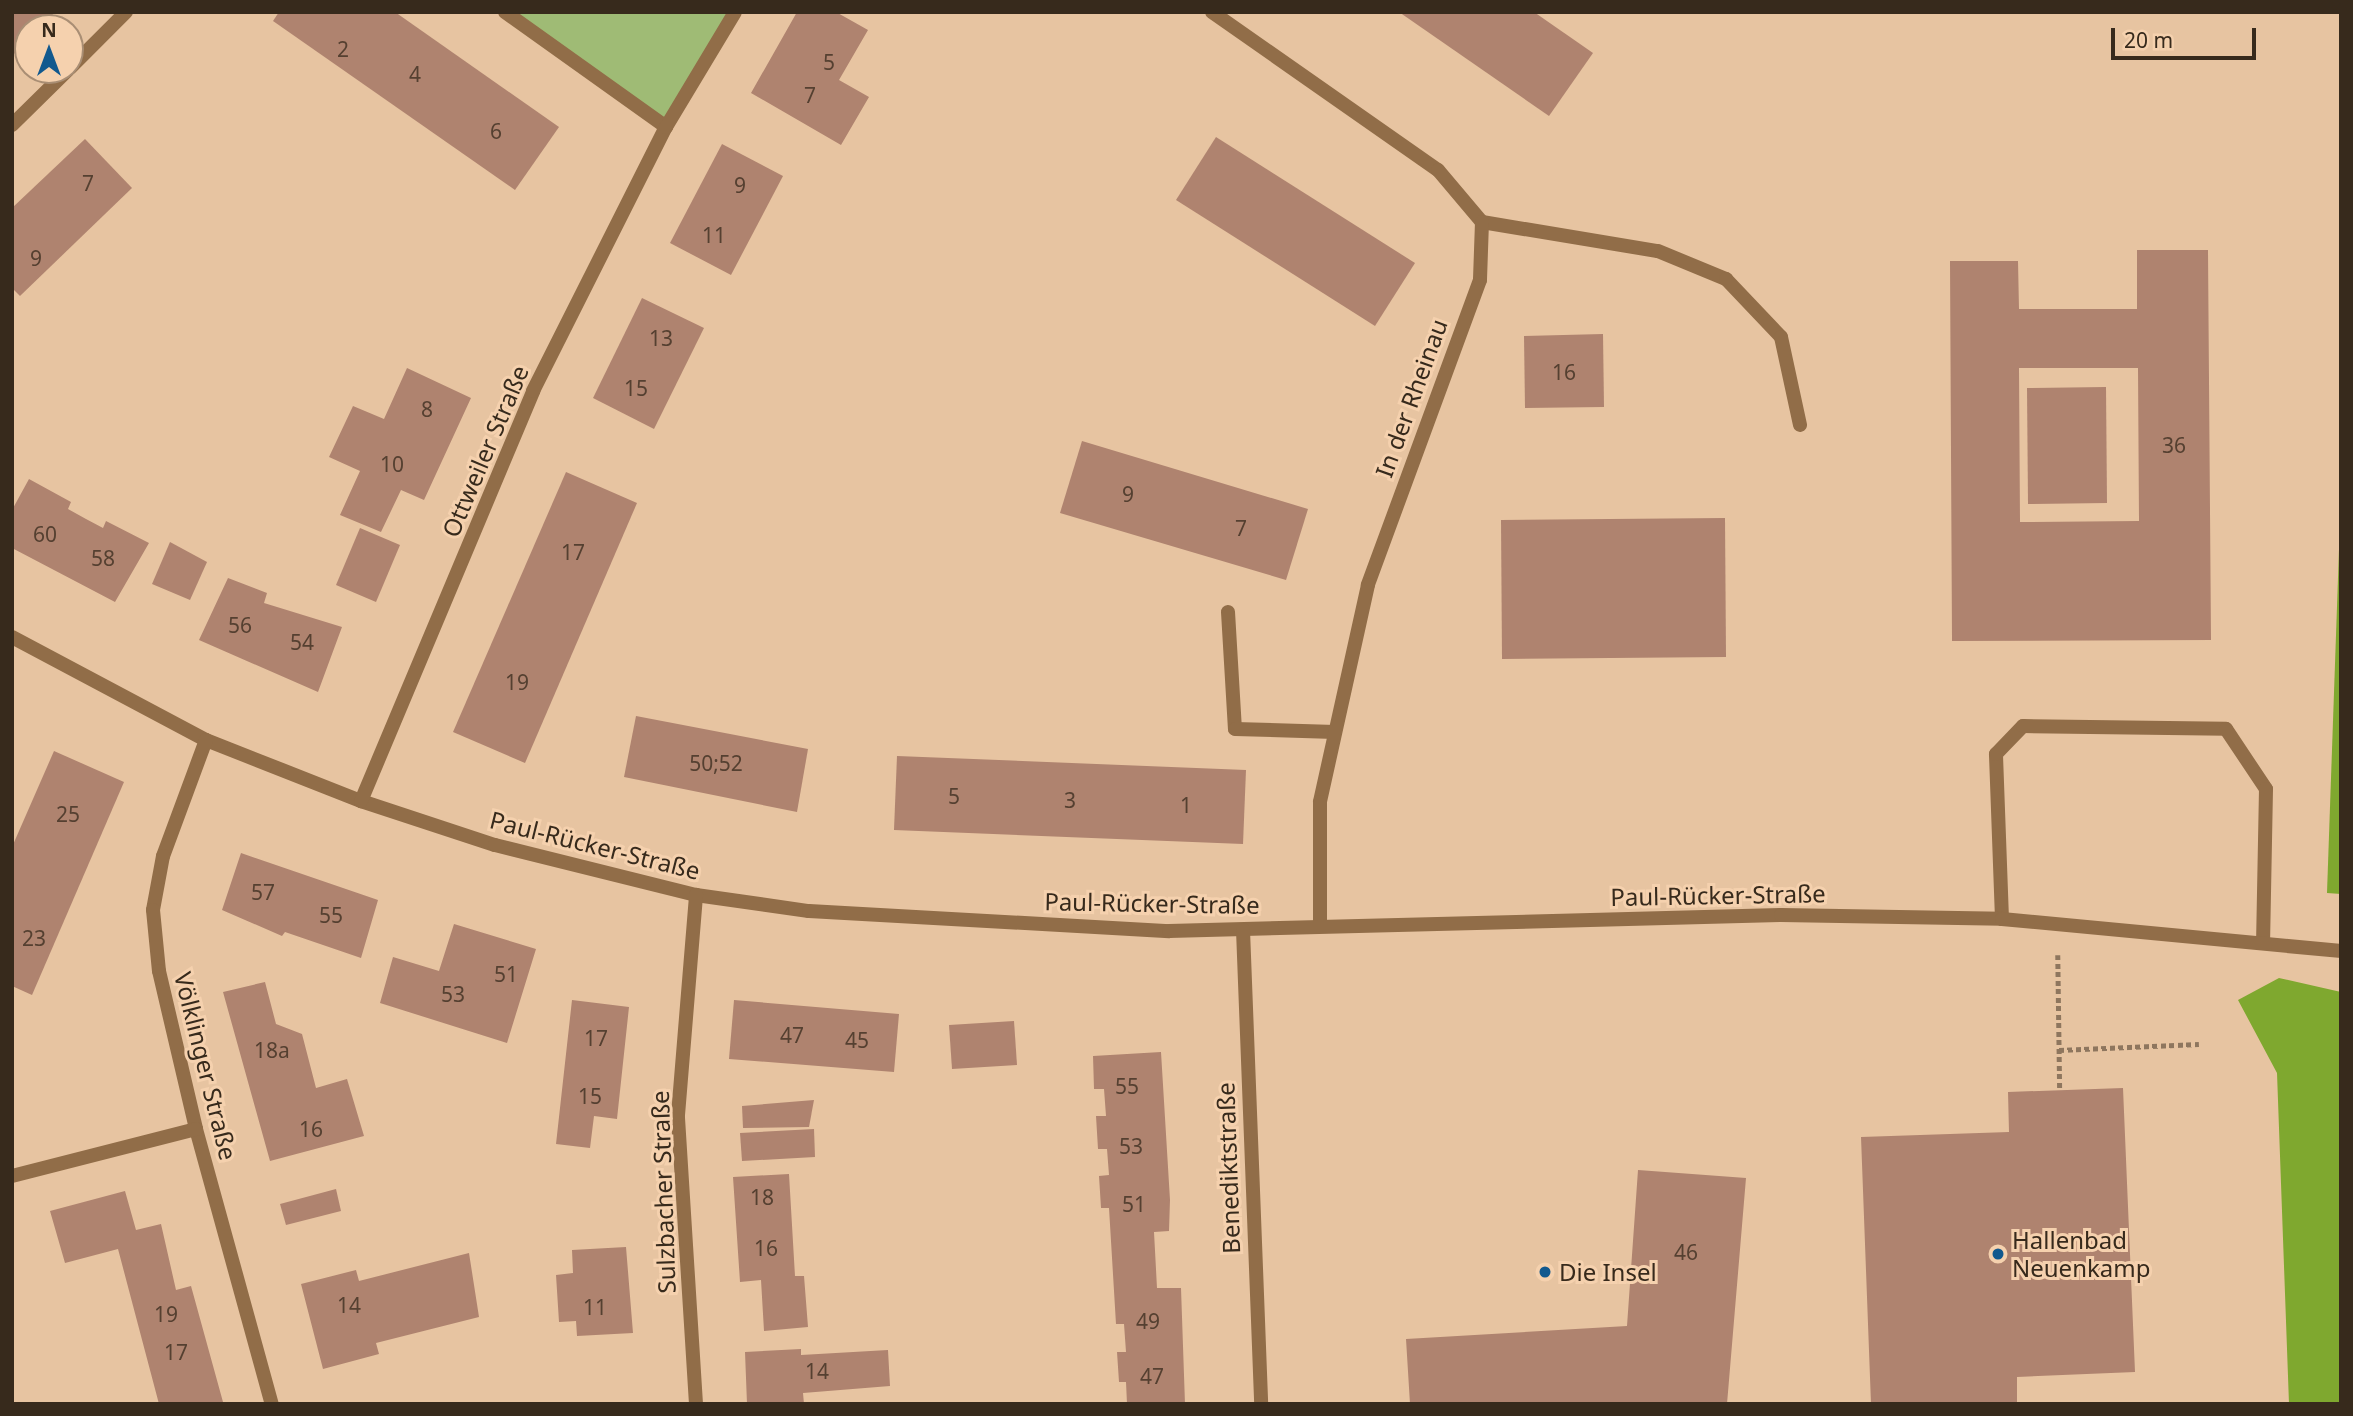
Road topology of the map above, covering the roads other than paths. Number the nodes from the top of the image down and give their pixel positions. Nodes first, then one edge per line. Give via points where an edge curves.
1 (125, 12) edge
2 (505, 12) edge
3 (735, 12) edge
4 (1212, 12) edge
5 (84, 54) edge
6 (54, 84) edge
7 (12, 125) edge
8 (666, 127) junction
9 (1482, 222) junction
10 (1800, 425) dead end
11 (1228, 612) dead end
12 (12, 637) edge
13 (1335, 732) junction
14 (206, 740) junction
15 (361, 801) junction
16 (696, 895) junction
17 (2002, 919) junction
18 (1320, 926) junction
19 (1243, 930) junction
20 (2263, 940) junction
21 (2341, 951) edge
22 (195, 1129) junction
23 (12, 1176) edge
24 (272, 1404) edge
25 (696, 1404) edge
26 (1261, 1404) edge

1 - 5 street
2 - 8 street
3 - 8 street, Ottweiler Straße
4 - 9 street via 1438,170
6 - 7 street
8 - 15 street, Ottweiler Straße via 533,391
9 - 10 street via 1658,251 1726,279 1781,337
9 - 13 street, In der Rheinau via 1480,280 1368,585
11 - 13 street via 1235,729
12 - 14 street, Paul-Rücker-Straße
13 - 18 street, In der Rheinau via 1320,802
14 - 15 street, Paul-Rücker-Straße
14 - 22 street, Völklinger Straße via 163,856 153,910 159,971
15 - 16 street, Paul-Rücker-Straße via 495,845
16 - 19 street, Paul-Rücker-Straße via 809,911
16 - 25 street, Sulzbacher Straße via 678,1115
17 - 18 street, Paul-Rücker-Straße via 1781,915
17 - 20 street, Paul-Rücker-Straße
17 - 20 street via 1996,754 2023,726 2225,729 2266,789
18 - 19 street, Paul-Rücker-Straße
19 - 26 street, Benediktstraße
20 - 21 street, Paul-Rücker-Straße
22 - 23 street
22 - 24 street, Völklinger Straße

